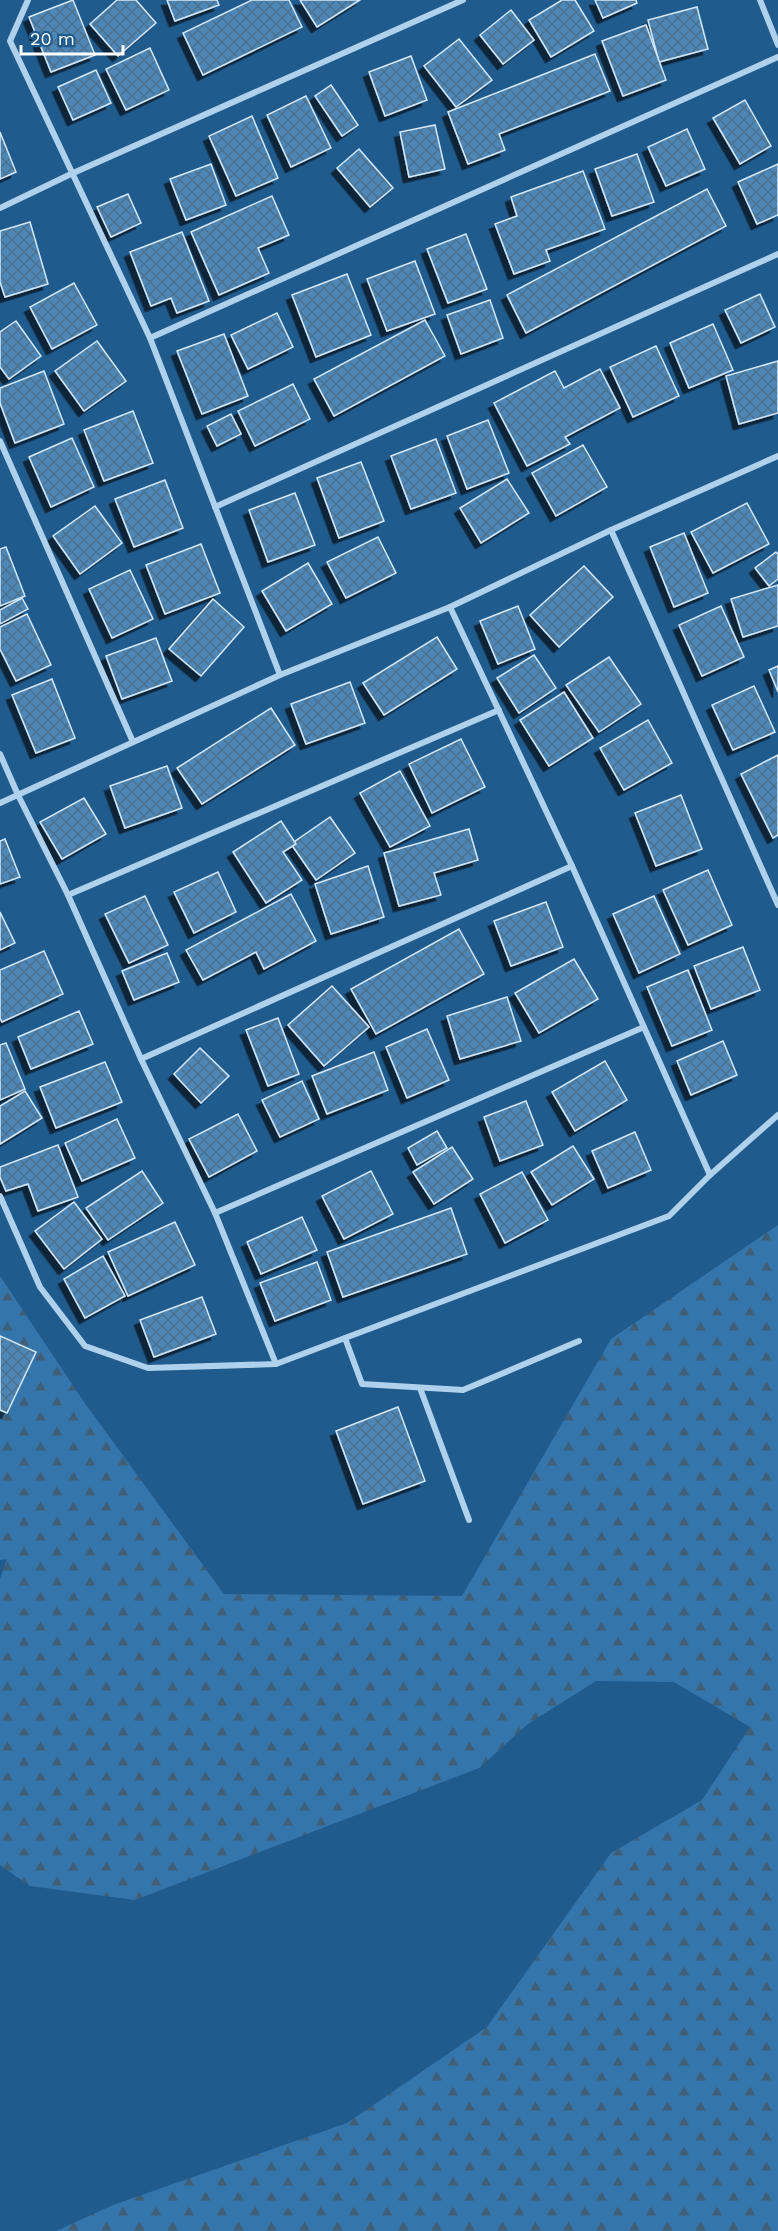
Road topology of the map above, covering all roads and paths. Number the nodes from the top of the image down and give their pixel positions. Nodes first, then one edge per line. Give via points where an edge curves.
1 (28, 0) edge
2 (463, 0) edge
3 (760, 0) edge
4 (778, 45) edge
5 (778, 57) edge
6 (71, 174) junction
7 (0, 208) edge
8 (778, 254) edge
9 (150, 338) junction
10 (0, 441) edge
11 (776, 457) edge
12 (778, 465) edge
13 (215, 507) junction
14 (611, 530) junction
15 (450, 607) junction
16 (280, 675) junction
17 (500, 710) junction
18 (133, 742) junction
19 (0, 754) edge
20 (18, 795) junction
21 (0, 803) edge
22 (572, 866) junction
23 (68, 895) junction
24 (778, 906) edge
25 (644, 1027) junction
26 (141, 1059) junction
27 (778, 1115) edge
28 (710, 1175) junction
29 (0, 1196) edge
30 (215, 1213) junction
31 (345, 1338) junction
32 (579, 1341) dead end
33 (276, 1364) junction
34 (420, 1388) junction
35 (469, 1520) dead end

1 - 6 street via 10,41
2 - 6 street
3 - 4 street
5 - 9 street
6 - 7 street
6 - 9 street
8 - 13 street
9 - 13 street
10 - 18 street
11 - 12 street
11 - 14 street
13 - 16 street
14 - 15 street
14 - 24 street
15 - 16 street
15 - 17 street
16 - 18 street
17 - 22 street
17 - 23 street
18 - 20 street
19 - 20 street
20 - 21 street
20 - 23 street
22 - 25 street
22 - 26 street
23 - 26 street
25 - 28 street
25 - 30 street
26 - 30 street
27 - 28 street
28 - 31 street via 669,1216
29 - 33 street via 40,1287 85,1346 148,1368
30 - 33 street
31 - 33 street
31 - 34 street via 362,1384
32 - 34 street via 463,1390
34 - 35 street

